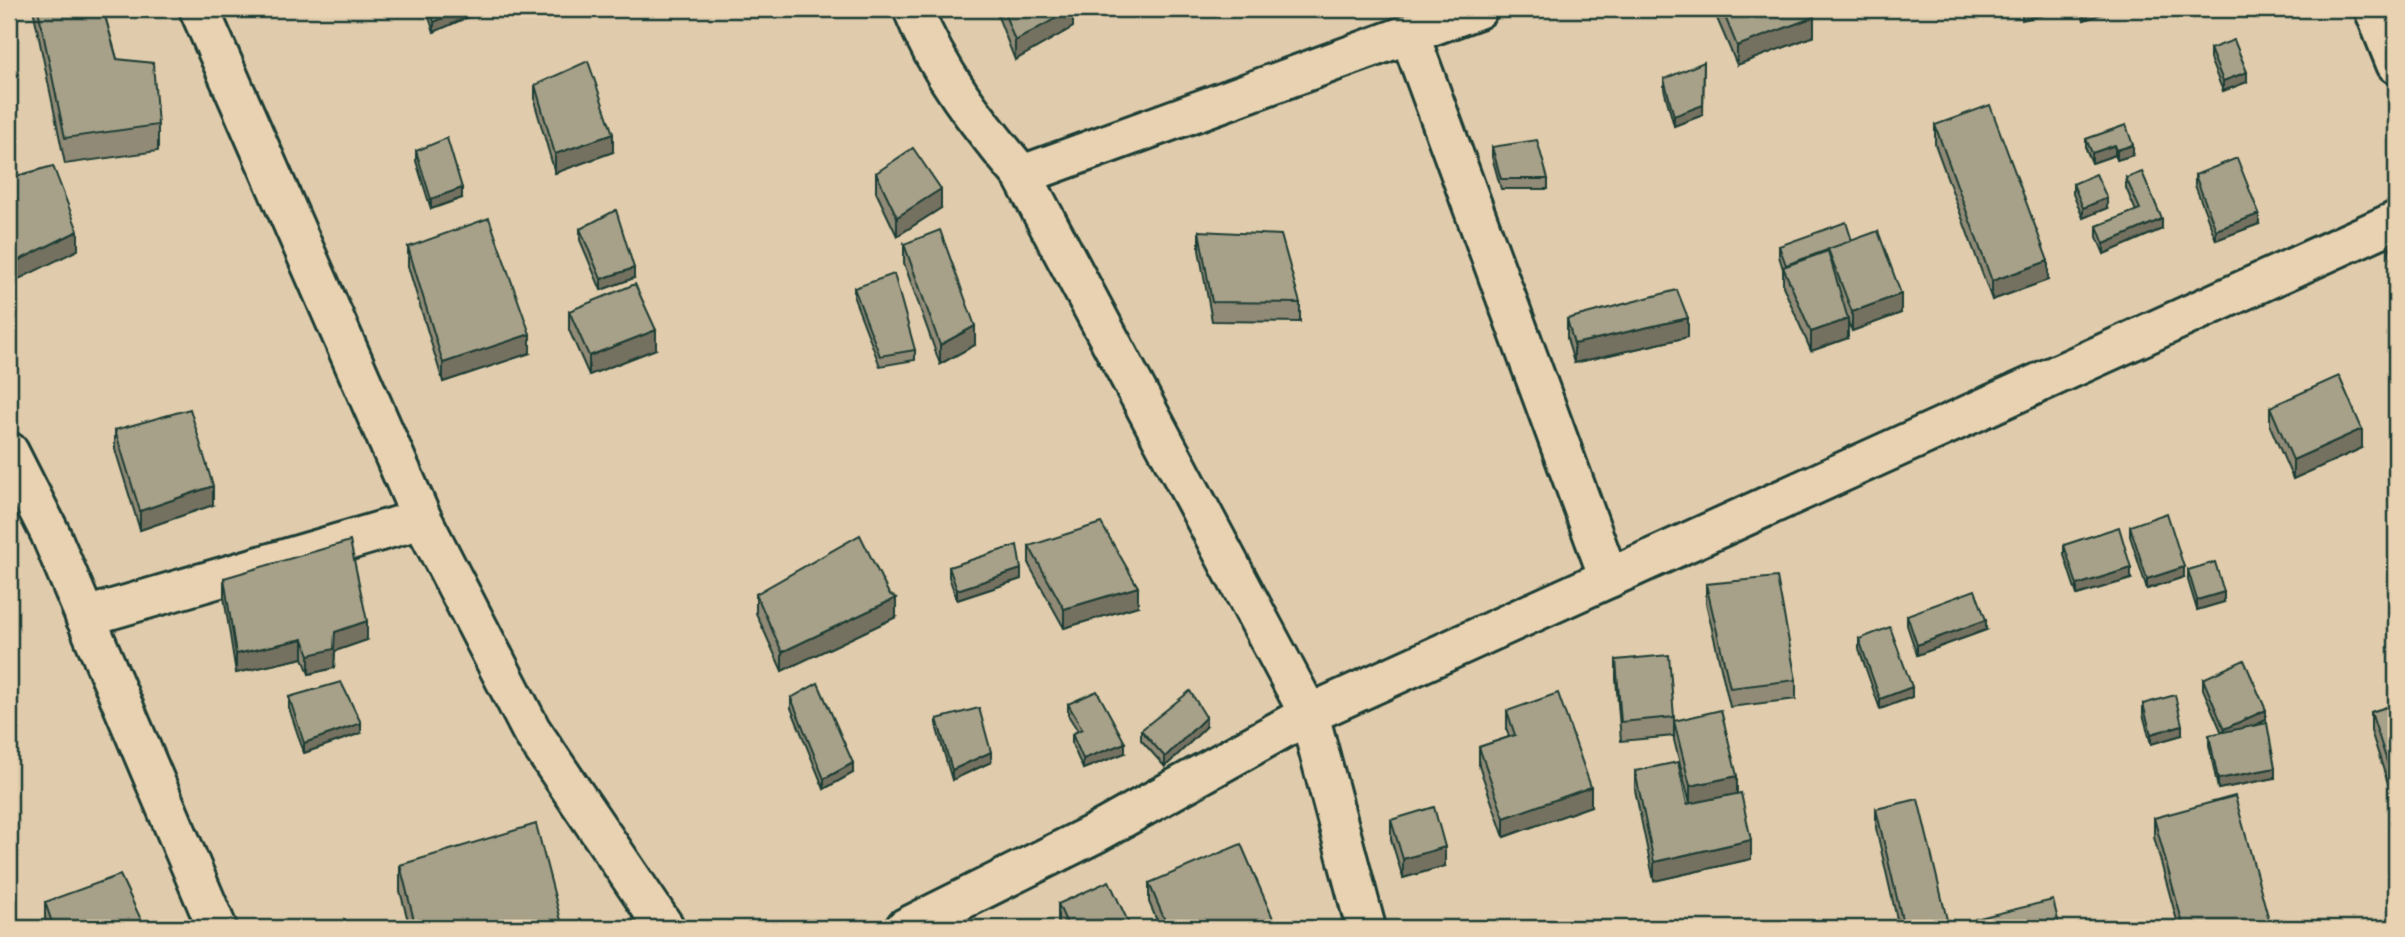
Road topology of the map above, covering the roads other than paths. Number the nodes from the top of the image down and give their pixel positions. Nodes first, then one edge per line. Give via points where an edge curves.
1 (199, 9) edge
2 (913, 9) edge
3 (1478, 9) edge
4 (2374, 9) edge
5 (1410, 36) junction
6 (2396, 64) edge
7 (1022, 175) junction
8 (2396, 221) edge
9 (9, 452) edge
10 (422, 519) junction
11 (1609, 578) junction
12 (86, 617) junction
13 (1309, 714) junction
14 (217, 928) edge
15 (665, 928) edge
16 (905, 928) edge
17 (1366, 928) edge

1 - 10 street
2 - 7 street via 929,49 967,110
3 - 5 street
4 - 6 street
5 - 7 street
5 - 11 street
7 - 13 street
8 - 11 street
9 - 12 street
10 - 12 street
10 - 15 street via 531,730
11 - 13 street
12 - 14 street
13 - 16 street via 1096,833
13 - 17 street

